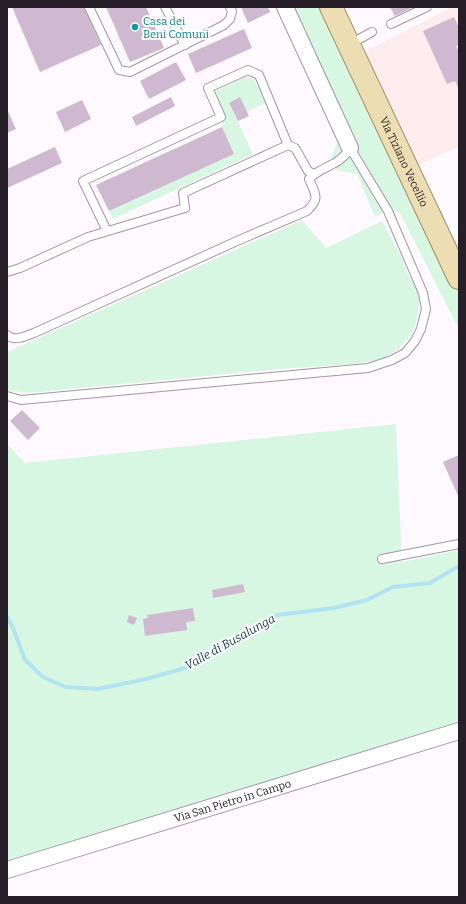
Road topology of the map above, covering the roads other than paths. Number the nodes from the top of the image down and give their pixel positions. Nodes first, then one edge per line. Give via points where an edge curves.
1 (89, 7) edge
2 (165, 7) edge
3 (230, 7) edge
4 (285, 7) edge
5 (331, 7) edge
6 (427, 7) edge
7 (391, 24) dead end
8 (372, 32) dead end
9 (349, 44) junction
10 (186, 45) junction
11 (288, 145) junction
12 (350, 148) junction
13 (314, 174) junction
14 (107, 231) junction
15 (7, 272) edge
16 (459, 278) edge
17 (7, 335) edge
18 (7, 396) edge
19 (459, 544) edge
20 (382, 560) dead end
21 (459, 731) edge
22 (7, 870) edge

1 - 10 lane via 119,70 124,72 130,72
2 - 10 lane
3 - 10 lane via 230,19 224,25
4 - 12 street
5 - 9 main road, Via Tiziano Vecellio
6 - 7 lane
8 - 9 lane
9 - 16 main road, Via Tiziano Vecellio
11 - 13 lane via 295,148 308,171
11 - 14 lane via 183,193 185,208
11 - 14 lane via 259,75 248,70 208,88 221,117 83,181
12 - 13 lane via 344,158
12 - 18 lane via 388,211 423,293 426,309 421,329 405,353 368,368 22,400
13 - 17 lane via 309,179 317,197 307,211 34,333 19,339
14 - 15 lane
19 - 20 lane
21 - 22 street, Via San Pietro in Campo

